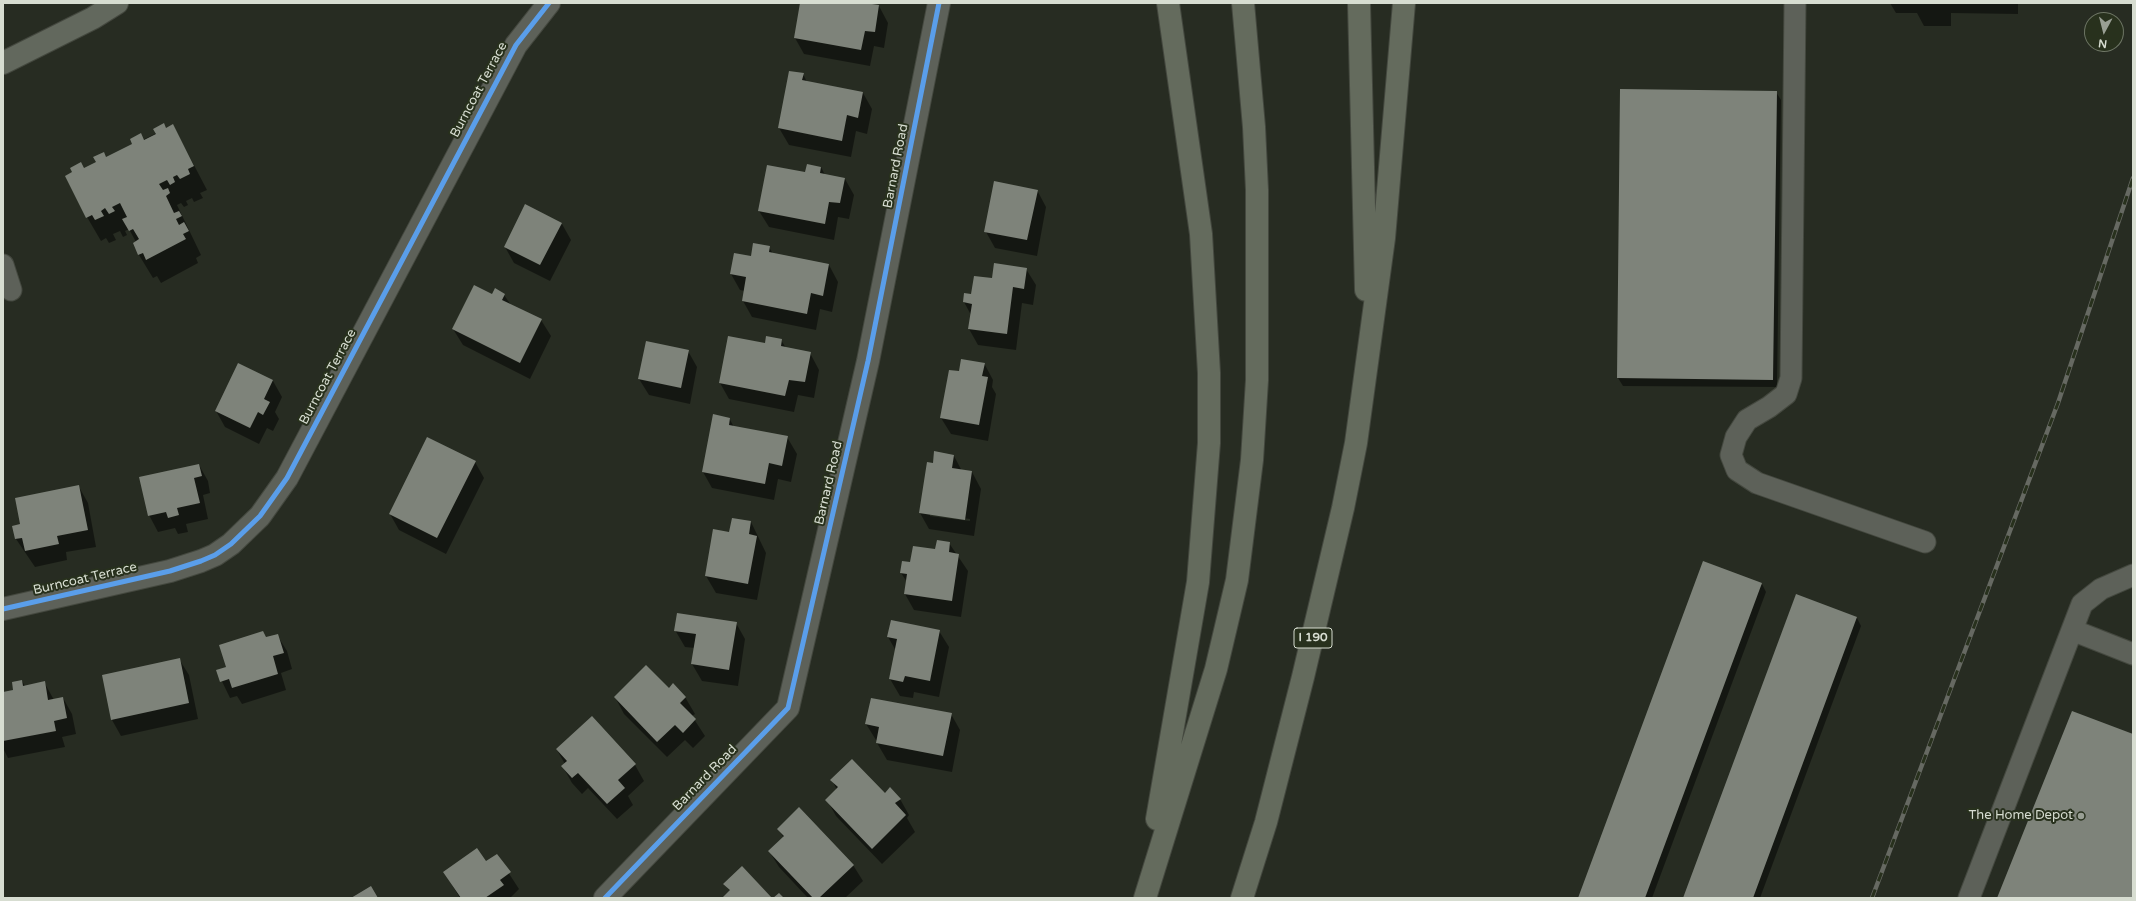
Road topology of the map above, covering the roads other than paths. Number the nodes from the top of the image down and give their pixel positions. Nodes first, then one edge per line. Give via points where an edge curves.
1 (117, 3) edge
2 (548, 3) edge
3 (939, 3) edge
4 (1168, 3) edge
5 (1243, 3) edge
6 (1359, 3) edge
7 (1404, 3) edge
8 (1796, 3) edge
9 (3, 63) edge
10 (3, 265) edge
11 (11, 290) dead end
12 (1366, 373) junction
13 (1926, 542) dead end
14 (2133, 575) edge
15 (3, 609) edge
16 (2072, 630) junction
17 (2133, 654) edge
18 (605, 898) edge
19 (1144, 898) edge
20 (1242, 898) edge
21 (1969, 898) edge

1 - 9 main road via 93,18
2 - 15 street, Burncoat Terrace via 516,45 287,478 260,516 231,544 201,561
3 - 18 street, Barnard Road via 868,361 788,708
4 - 19 highway via 1201,234 1209,373 1209,443 1198,582
5 - 19 highway via 1257,190 1258,365 1252,460 1237,580 1216,669
6 - 12 highway via 1366,248
7 - 12 highway via 1390,186
8 - 13 lane via 1791,378 1786,394 1747,420 1736,437 1731,455 1737,470 1757,483
10 - 11 lane
12 - 20 highway, I 190 via 1354,450 1321,604 1266,822
14 - 16 lane via 2101,589 2082,604
16 - 17 lane
16 - 21 lane

